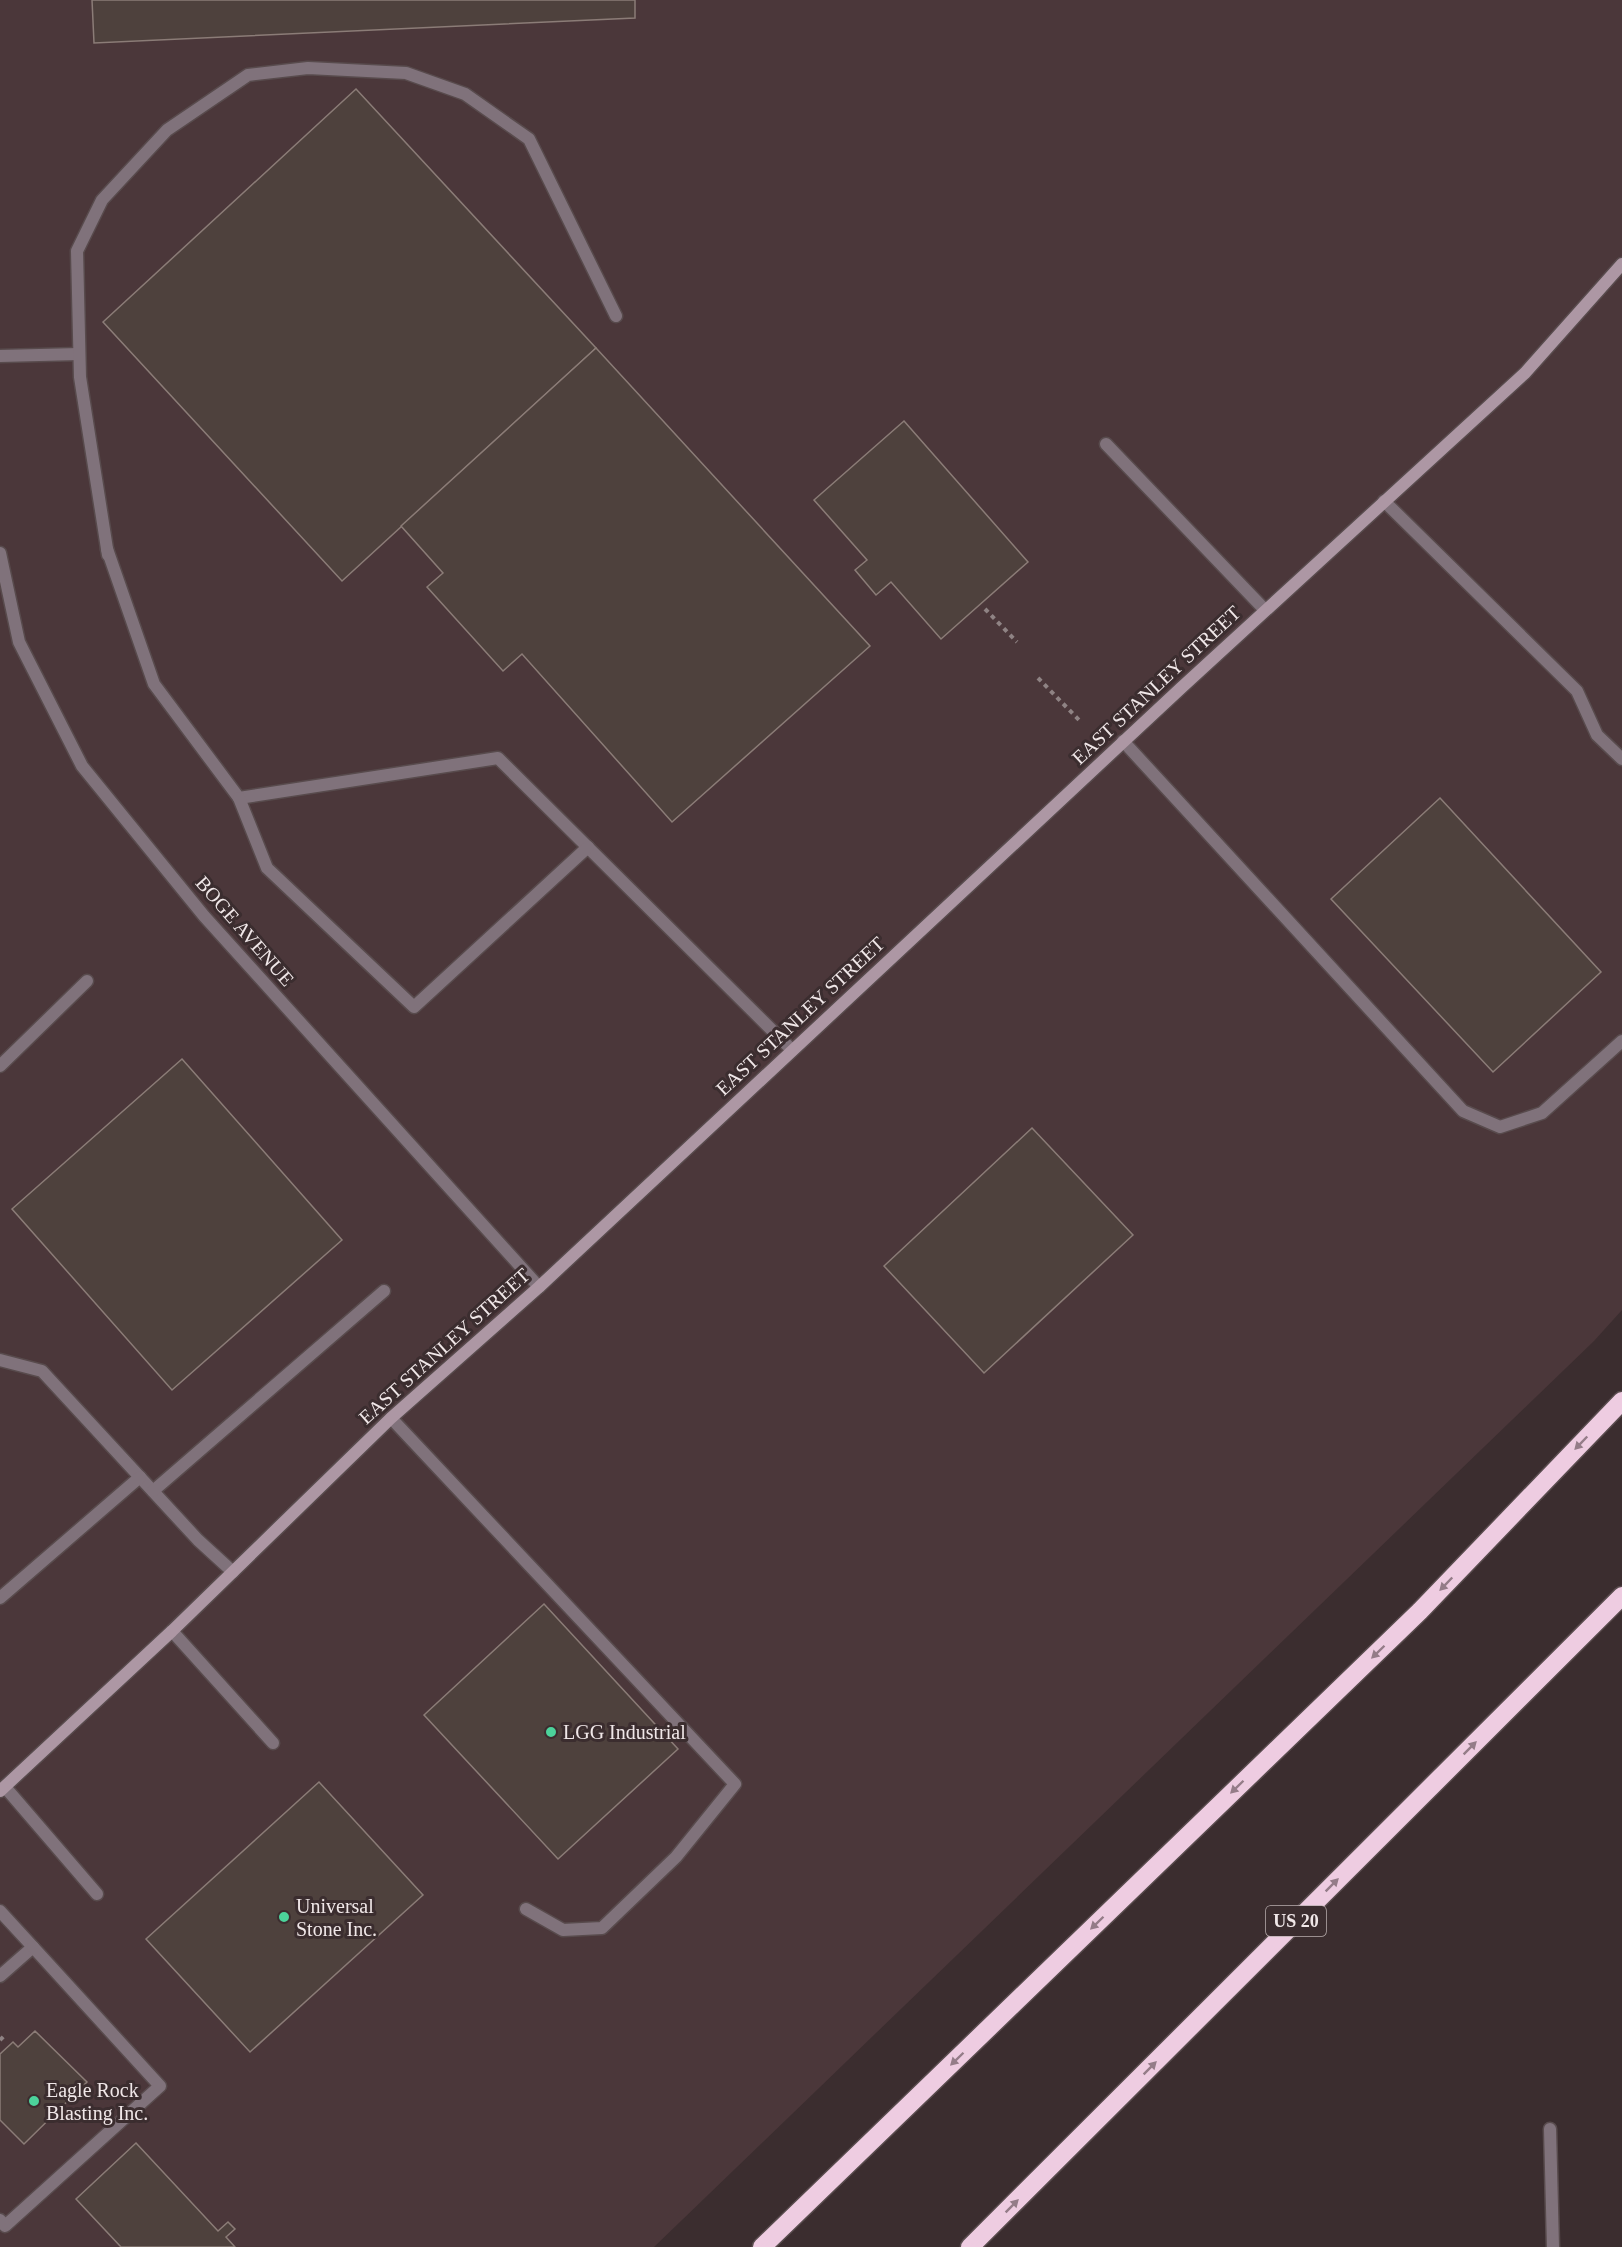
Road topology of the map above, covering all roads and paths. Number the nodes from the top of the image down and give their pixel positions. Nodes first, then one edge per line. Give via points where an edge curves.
1 (1622, 264) edge
2 (616, 316) dead end
3 (79, 354) junction
4 (0, 356) edge
5 (1106, 444) dead end
6 (1384, 501) junction
7 (105, 537) dead end
8 (0, 553) edge
9 (108, 555) junction
10 (986, 609) dead end
11 (1265, 610) junction
12 (1017, 642) dead end
13 (1038, 678) dead end
14 (1079, 720) dead end
15 (1123, 741) junction
16 (1622, 759) edge
17 (239, 798) junction
18 (588, 847) junction
19 (87, 981) dead end
20 (1622, 1041) edge
21 (792, 1050) junction
22 (0, 1066) edge
23 (538, 1287) junction
24 (384, 1291) dead end
25 (0, 1359) edge
26 (1622, 1401) edge
27 (391, 1418) junction
28 (140, 1477) junction
29 (153, 1491) junction
30 (233, 1572) junction
31 (1622, 1596) edge
32 (0, 1599) edge
33 (172, 1631) junction
34 (273, 1743) dead end
35 (3, 1789) edge
36 (97, 1894) dead end
37 (526, 1909) dead end
38 (0, 1911) edge
39 (33, 1947) junction
40 (0, 1976) edge
41 (6, 2034) dead end
42 (0, 2040) edge
43 (1550, 2129) dead end
44 (0, 2220) edge
45 (762, 2247) edge
46 (970, 2247) edge
47 (1553, 2247) edge

1 - 6 street, EAST STANLEY STREET via 1525,373
2 - 3 street via 529,139 465,94 406,73 308,68 248,75 167,130 102,200 77,251
3 - 4 street
3 - 9 street
5 - 11 street
6 - 11 street, EAST STANLEY STREET
6 - 16 street via 1577,691 1597,735
7 - 9 street
8 - 23 street, BOGE AVENUE via 19,642 82,766 204,916
9 - 17 street via 154,684
10 - 12 path
11 - 15 street, EAST STANLEY STREET
13 - 14 path
15 - 20 street via 1463,1111 1500,1127 1542,1113
15 - 21 street, EAST STANLEY STREET
17 - 18 street via 498,758
17 - 18 street via 267,868 414,1007
18 - 21 street
19 - 22 street
21 - 23 street, EAST STANLEY STREET
23 - 27 street, EAST STANLEY STREET
24 - 29 street
25 - 28 street via 42,1371
26 -> 45 highway via 1420,1611
27 - 30 street, EAST STANLEY STREET
27 - 37 street via 735,1784 676,1857 602,1928 563,1930
28 - 29 street
28 - 32 street
29 - 30 street
30 - 33 street, EAST STANLEY STREET
46 -> 31 highway, US 20
33 - 34 street
33 - 35 street, EAST STANLEY STREET
35 - 36 street
38 - 39 street
39 - 40 street
39 - 44 street via 160,2086 5,2226
41 - 42 path
43 - 47 street

